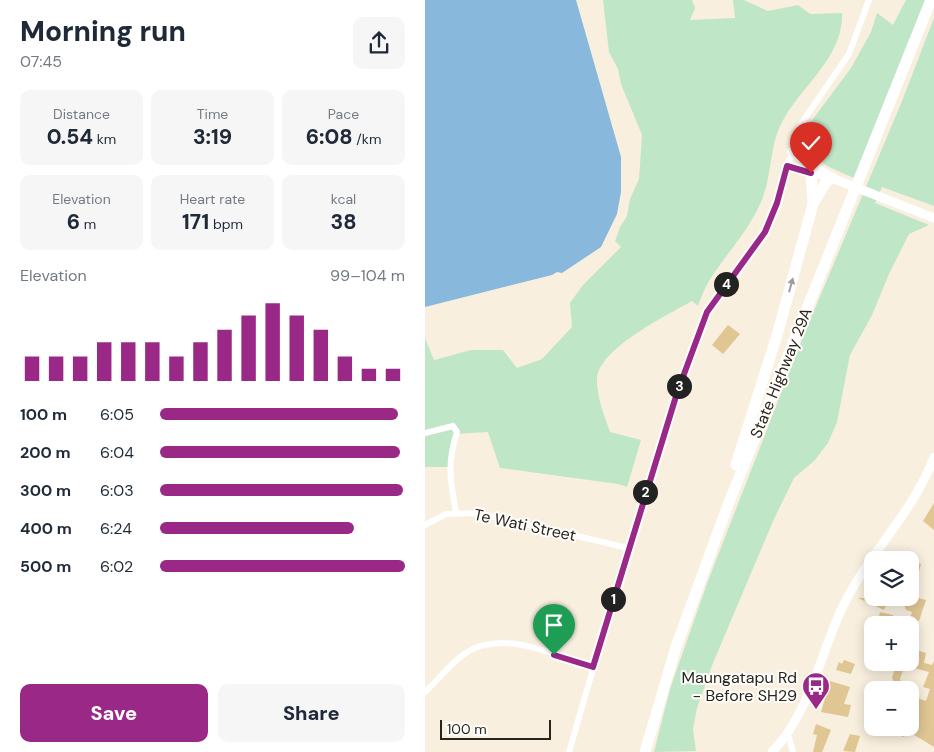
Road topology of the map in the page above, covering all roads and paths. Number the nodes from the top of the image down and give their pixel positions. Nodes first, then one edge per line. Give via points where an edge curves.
1 (869, 0) edge
2 (931, 0) edge
3 (791, 152) junction
4 (787, 166) junction
5 (811, 173) junction
6 (836, 180) junction
7 (813, 204) junction
8 (934, 218) edge
9 (425, 433) edge
10 (934, 457) edge
11 (727, 505) junction
12 (456, 512) junction
13 (425, 526) edge
14 (628, 548) junction
15 (593, 667) junction
16 (425, 692) edge
17 (788, 734) junction
18 (776, 751) edge
19 (569, 752) edge
20 (645, 752) edge
21 (793, 752) edge

1 - 3 street via 849,54 807,113
2 - 11 highway, State Highway 29A
3 - 4 street
3 - 6 street
4 - 5 street
4 - 14 street via 765,232 707,312 677,393
5 - 6 street
5 - 7 highway
6 - 7 highway via 826,182
6 - 8 street
11 -> 7 highway via 730,484 778,332
9 - 12 street via 453,426 457,432 451,450 449,475
10 - 17 street via 916,496 846,600
11 - 20 highway, State Highway 29A via 676,647
12 - 13 street, Te Wati Street via 436,518
12 - 14 street, Te Wati Street via 478,513
14 - 15 street
15 - 16 street via 515,643 490,642 464,654
15 - 19 street
17 - 18 street
17 - 21 street

